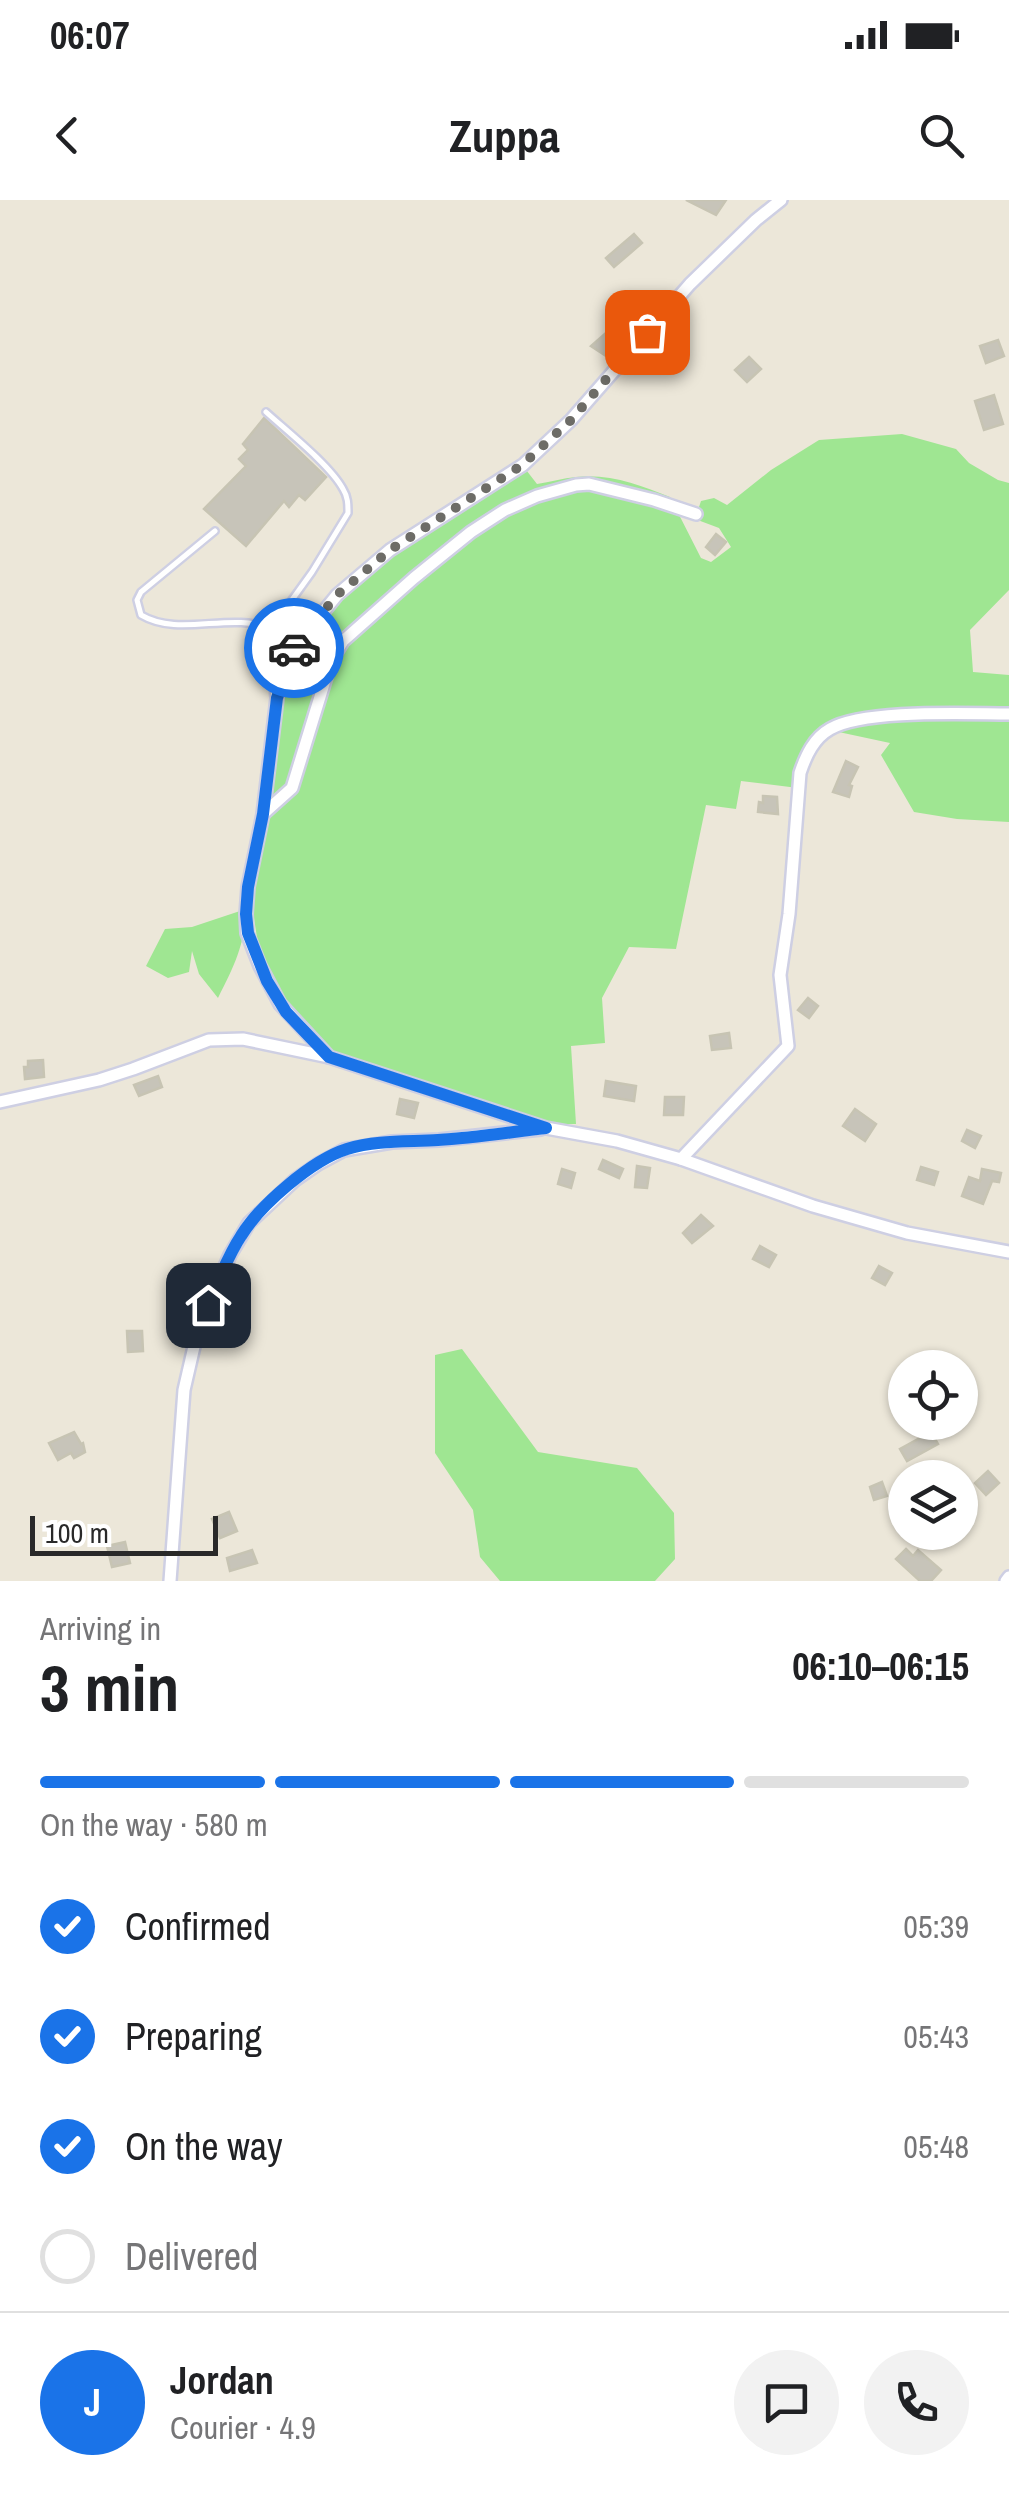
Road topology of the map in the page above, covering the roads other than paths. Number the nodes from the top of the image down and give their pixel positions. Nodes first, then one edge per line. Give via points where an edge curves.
1 (782, 200) edge
2 (266, 412) dead end
3 (696, 514) dead end
4 (215, 531) dead end
5 (271, 628) junction
6 (277, 698) junction
7 (1009, 714) edge
8 (263, 814) junction
9 (329, 1057) junction
10 (0, 1102) edge
11 (546, 1128) junction
12 (681, 1159) junction
13 (1009, 1252) edge
14 (170, 1581) edge

1 - 6 street via 690,284 571,420 522,465 390,550 337,595 294,648
2 - 5 lane via 334,476 348,502 348,513 312,572
3 - 8 street via 576,484 505,510 471,532 343,641 331,660 292,788
4 - 5 lane via 142,592 139,612 165,624 252,622
5 - 6 street
6 - 8 street
7 - 12 street via 854,719 830,728 808,752 800,772 780,975 788,1046
8 - 9 street via 248,887 248,933 280,1004
9 - 10 street via 209,1040 133,1070
9 - 11 street
11 - 12 street
11 - 14 street via 344,1150 295,1180 249,1223 199,1325 184,1390
12 - 13 street via 907,1233

